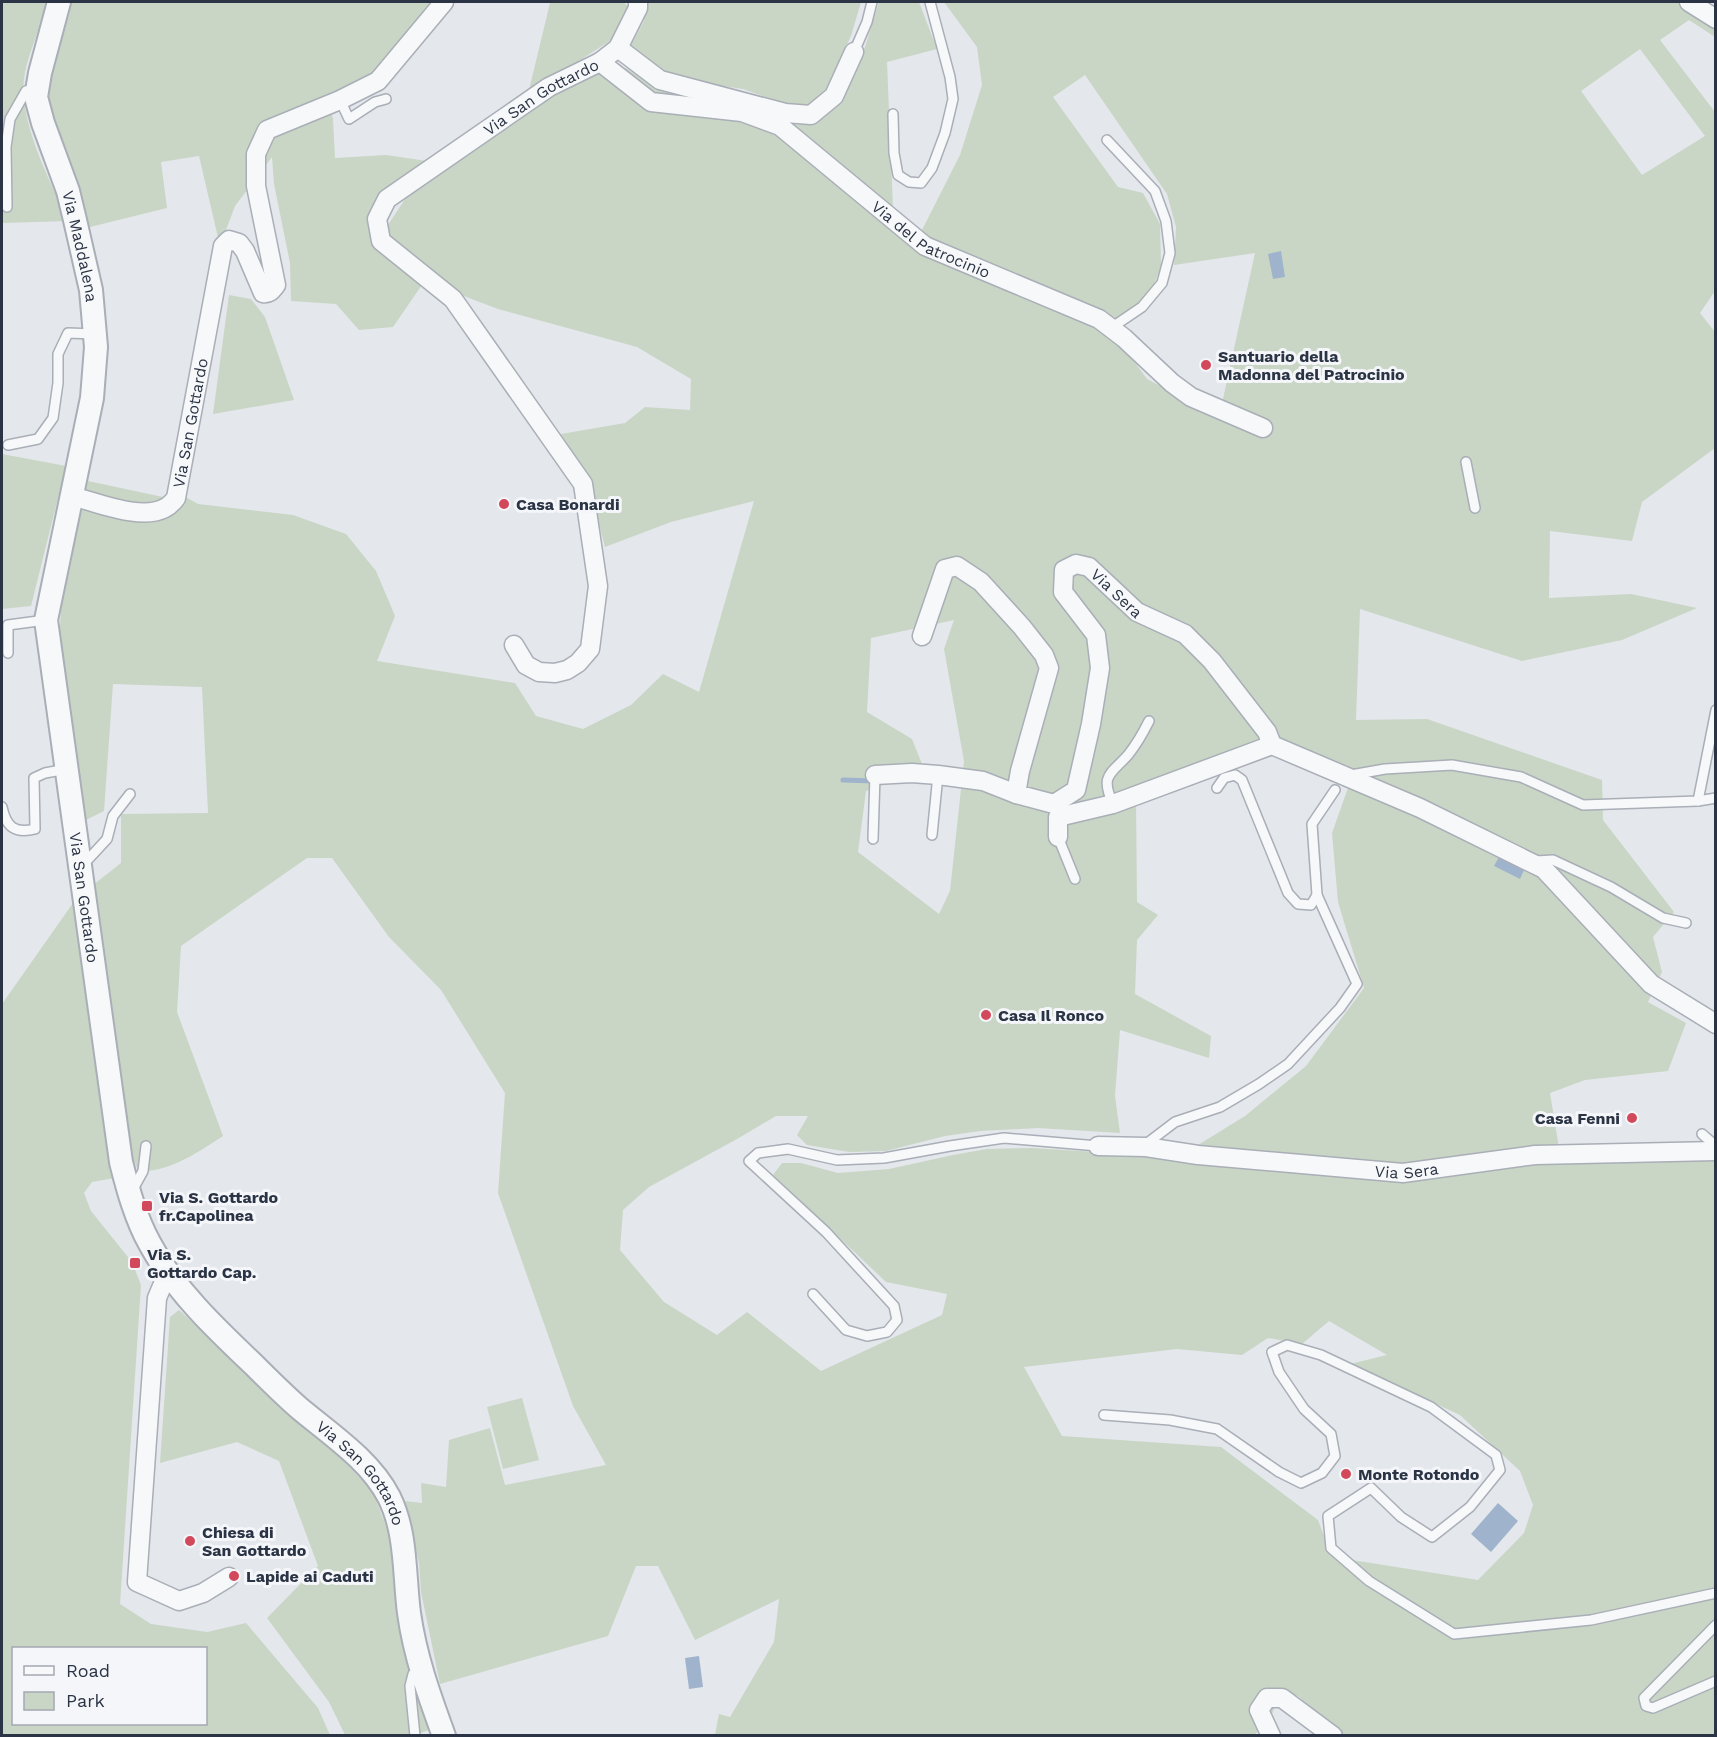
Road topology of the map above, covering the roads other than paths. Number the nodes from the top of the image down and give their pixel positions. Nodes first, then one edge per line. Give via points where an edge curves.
1 (59, 2) edge
2 (444, 2) edge
3 (638, 2) edge
4 (872, 2) edge
5 (930, 2) edge
6 (1689, 2) edge
7 (1716, 19) edge
8 (618, 48) junction
9 (854, 52) joint
10 (600, 62) junction
11 (38, 88) junction
12 (340, 99) junction
13 (386, 99) dead end
14 (893, 114) dead end
15 (1107, 140) dead end
16 (7, 207) dead end
17 (1111, 328) junction
18 (95, 334) junction
19 (1158, 369) junction
20 (1179, 373) dead end
21 (1263, 428) dead end
22 (8, 445) dead end
23 (1466, 462) dead end
24 (71, 496) junction
25 (1475, 508) dead end
26 (46, 620) junction
27 (922, 636) dead end
28 (514, 645) dead end
29 (8, 653) dead end
30 (1716, 710) edge
31 (1149, 721) dead end
32 (1277, 741) junction
33 (66, 769) junction
34 (937, 781) junction
35 (1340, 783) junction
36 (875, 784) joint
37 (1217, 788) dead end
38 (130, 794) dead end
39 (1016, 794) junction
40 (1716, 798) edge
41 (1698, 801) junction
42 (1113, 804) junction
43 (2, 807) edge
44 (932, 835) dead end
45 (1058, 837) joint
46 (873, 839) dead end
47 (1528, 861) junction
48 (80, 867) junction
49 (1075, 879) dead end
50 (1317, 895) junction
51 (1686, 923) dead end
52 (1716, 1024) edge
53 (1702, 1134) dead end
54 (146, 1146) dead end
55 (1098, 1146) joint
56 (1146, 1147) junction
57 (1716, 1148) edge
58 (130, 1196) junction
59 (168, 1272) junction
60 (813, 1294) dead end
61 (1104, 1415) dead end
62 (229, 1577) dead end
63 (1716, 1593) edge
64 (1716, 1625) edge
65 (421, 1671) junction
66 (1716, 1681) edge
67 (416, 1736) edge
68 (444, 1736) edge
69 (1271, 1736) edge
70 (1333, 1736) edge

1 - 11 street, Via Maddalena
2 - 12 street, Via San Gottardo via 378,81
3 - 8 street, Via San Gottardo
4 - 9 lane
5 - 14 lane via 953,99 932,168 921,183 898,175
6 - 7 street
8 - 9 street via 660,80 785,113 811,115 834,96
8 - 10 street, Via San Gottardo
10 - 17 street, Via del Patrocinio via 651,102 742,112 780,126 925,246 1100,319
10 - 28 street, Via San Gottardo via 549,87 387,199 377,219 381,241 453,299 583,484 597,586 590,649 578,663 555,673 539,672 526,665
11 - 16 lane via 26,91 10,120 6,147
11 - 18 street, Via Maddalena via 36,97 43,123 78,230 91,290
12 - 13 lane via 349,119
12 - 24 street, Via San Gottardo via 267,130 256,154 256,186 276,285 267,294 262,293 245,250 229,240 223,246 176,498 167,508 154,512 125,512
15 - 17 lane via 1155,191 1166,221 1170,253 1162,283 1143,307
17 - 19 street, Via del Patrocinio
18 - 22 lane via 68,333 58,354 53,418 38,439
18 - 24 street, Via Maddalena via 92,398
19 - 20 street
19 - 21 street, Via del Patrocinio via 1191,397
23 - 25 lane
24 - 26 street, Via San Gottardo
26 - 29 lane via 8,625
26 - 33 street, Via San Gottardo
27 - 39 street via 945,569 957,567 981,582 1044,655 1049,668
30 - 41 lane
31 - 42 lane via 1129,753 1109,774 1106,790
32 - 35 street
32 - 39 street, Via Sera via 1185,634 1137,612 1089,567 1076,564 1064,570 1063,592 1096,635 1100,668 1077,790 1054,804
32 - 42 street
33 - 43 lane via 34,778 35,829 15,830 9,826
33 - 48 street, Via San Gottardo
34 - 36 street, Via Sera via 912,773
34 - 39 street, Via Sera via 983,780
34 - 44 lane
35 - 41 lane via 1385,769 1452,765 1521,777 1583,805
35 - 47 street via 1420,808
35 - 50 lane via 1312,824
36 - 46 lane
37 - 50 lane via 1224,778 1235,775 1242,780 1288,893 1298,904 1311,905
38 - 48 lane via 113,816 107,839
40 - 41 lane
42 - 45 street via 1058,817
45 - 49 lane
47 - 51 lane via 1553,860 1611,887 1663,918
47 - 52 street via 1544,869 1651,984
48 - 58 street, Via San Gottardo via 121,1162
50 - 56 lane via 1357,984 1288,1064 1220,1107 1175,1122
53 - 57 lane
54 - 58 lane via 143,1171
55 - 56 street, Via Sera
55 - 60 lane via 1004,1138 884,1158 837,1160 788,1149 758,1153 749,1161 826,1232 894,1306 897,1320 887,1332 867,1336 846,1330
56 - 57 street, Via Sera via 1403,1173 1535,1155
58 - 59 street, Via San Gottardo via 149,1242
59 - 62 street via 157,1298 136,1582 179,1601 203,1593
59 - 65 street, Via San Gottardo via 218,1330 297,1406 362,1460 389,1497 405,1553 409,1612
61 - 63 lane via 1170,1420 1217,1429 1301,1483 1322,1473 1335,1456 1331,1434 1304,1409 1279,1372 1272,1352 1287,1345 1321,1355 1431,1407 1496,1455 1500,1470 1470,1507 1432,1538 1401,1517 1371,1488 1328,1516 1331,1548 1369,1581 1454,1634 1591,1620
64 - 66 lane via 1644,1698 1646,1706 1653,1708
65 - 67 lane via 413,1674 410,1686
65 - 68 street, Via San Gottardo
69 - 70 street via 1259,1710 1267,1698 1282,1698

